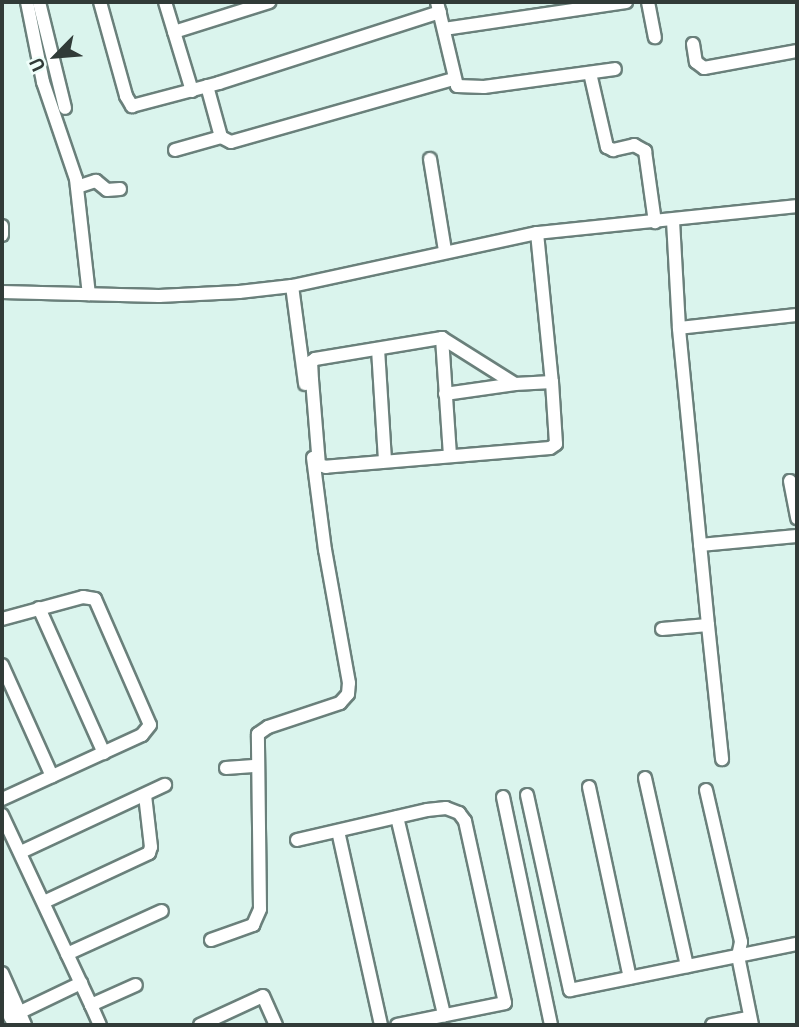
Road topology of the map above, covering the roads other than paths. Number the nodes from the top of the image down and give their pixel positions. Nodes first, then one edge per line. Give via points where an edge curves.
1 (27, 2) edge
2 (39, 2) edge
3 (100, 2) edge
4 (165, 2) edge
5 (269, 2) edge
6 (626, 2) edge
7 (648, 2) edge
8 (583, 5) edge
9 (438, 7) edge
10 (444, 29) junction
11 (174, 32) junction
12 (655, 37) dead end
13 (692, 44) dead end
14 (797, 51) edge
15 (615, 69) dead end
16 (590, 73) junction
17 (454, 79) junction
18 (207, 86) junction
19 (192, 91) junction
20 (65, 108) dead end
21 (221, 137) junction
22 (175, 150) dead end
23 (430, 159) dead end
24 (77, 187) junction
25 (120, 189) dead end
26 (797, 205) edge
27 (673, 220) junction
28 (655, 222) junction
29 (2, 226) edge
30 (537, 233) junction
31 (2, 236) edge
32 (445, 251) junction
33 (292, 286) junction
34 (2, 292) edge
35 (89, 294) junction
36 (797, 315) edge
37 (679, 328) junction
38 (442, 338) junction
39 (378, 349) junction
40 (552, 382) junction
41 (515, 384) junction
42 (445, 394) junction
43 (450, 456) junction
44 (384, 460) junction
45 (317, 465) junction
46 (790, 481) dead end
47 (797, 518) edge
48 (797, 536) edge
49 (700, 545) junction
50 (39, 608) junction
51 (2, 619) edge
52 (708, 625) junction
53 (662, 629) dead end
54 (2, 665) edge
55 (104, 753) junction
56 (722, 759) dead end
57 (257, 766) junction
58 (226, 768) dead end
59 (52, 776) junction
60 (645, 778) dead end
61 (165, 785) dead end
62 (589, 787) dead end
63 (706, 790) dead end
64 (145, 794) junction
65 (527, 795) dead end
66 (503, 797) dead end
67 (2, 799) edge
68 (2, 815) edge
69 (397, 817) junction
70 (338, 831) junction
71 (298, 840) dead end
72 (21, 852) junction
73 (44, 902) junction
74 (162, 911) dead end
75 (211, 940) dead end
76 (797, 944) edge
77 (67, 954) junction
78 (738, 956) junction
79 (687, 967) junction
80 (2, 973) edge
81 (630, 978) junction
82 (81, 983) junction
83 (136, 985) dead end
84 (2, 998) edge
85 (91, 1005) junction
86 (444, 1015) junction
87 (15, 1018) edge
88 (751, 1021) edge
89 (25, 1025) edge
90 (100, 1025) edge
91 (200, 1025) edge
92 (276, 1025) edge
93 (381, 1025) edge
94 (397, 1025) edge
95 (551, 1025) edge
96 (712, 1025) edge

1 - 24 street via 43,82
2 - 20 street
3 - 19 street via 132,106
4 - 11 street
5 - 11 street
6 - 8 street
7 - 12 street
8 - 10 street
9 - 10 street
9 - 18 street
10 - 17 street
11 - 19 street
13 - 14 street via 696,62 704,68
15 - 16 street
16 - 17 street via 466,89
16 - 28 street via 607,147 634,145 645,151
17 - 21 street via 231,142
18 - 19 street
18 - 21 street
21 - 22 street
23 - 32 street
24 - 25 street via 96,181 107,190
24 - 35 street
26 - 27 street
27 - 28 street
27 - 37 street
28 - 30 street
29 - 31 street
30 - 32 street
30 - 40 street
32 - 33 street
33 - 35 street via 159,296
33 - 45 street
34 - 35 street
36 - 37 street
37 - 49 street
38 - 39 street
38 - 41 street
38 - 42 street
39 - 44 street
39 - 45 street via 312,362
40 - 41 street
40 - 43 street via 557,440 553,446
41 - 42 street
42 - 43 street
43 - 44 street
44 - 45 street
45 - 57 street via 348,694 340,703 262,730 256,741
46 - 47 street
48 - 49 street
49 - 52 street
50 - 51 street
50 - 55 street
50 - 55 street via 89,597 98,603 150,725 147,732
52 - 53 street
52 - 56 street
54 - 59 street
55 - 59 street
57 - 58 street
57 - 75 street via 260,909 253,925
59 - 67 street
60 - 79 street
61 - 64 street
62 - 81 street
63 - 78 street via 741,942
64 - 72 street
64 - 73 street via 149,853
65 - 81 street via 570,990
66 - 95 street
68 - 72 street
69 - 70 street
69 - 86 street
69 - 86 street via 446,808 465,821 505,1003
70 - 71 street
70 - 93 street
72 - 73 street
73 - 77 street
74 - 77 street
76 - 78 street
77 - 82 street
78 - 79 street
78 - 88 street
79 - 81 street
80 - 87 street
82 - 85 street
82 - 87 street
83 - 85 street
84 - 87 street
85 - 90 street
86 - 94 street
87 - 89 street
88 - 96 street
91 - 92 street via 263,996

